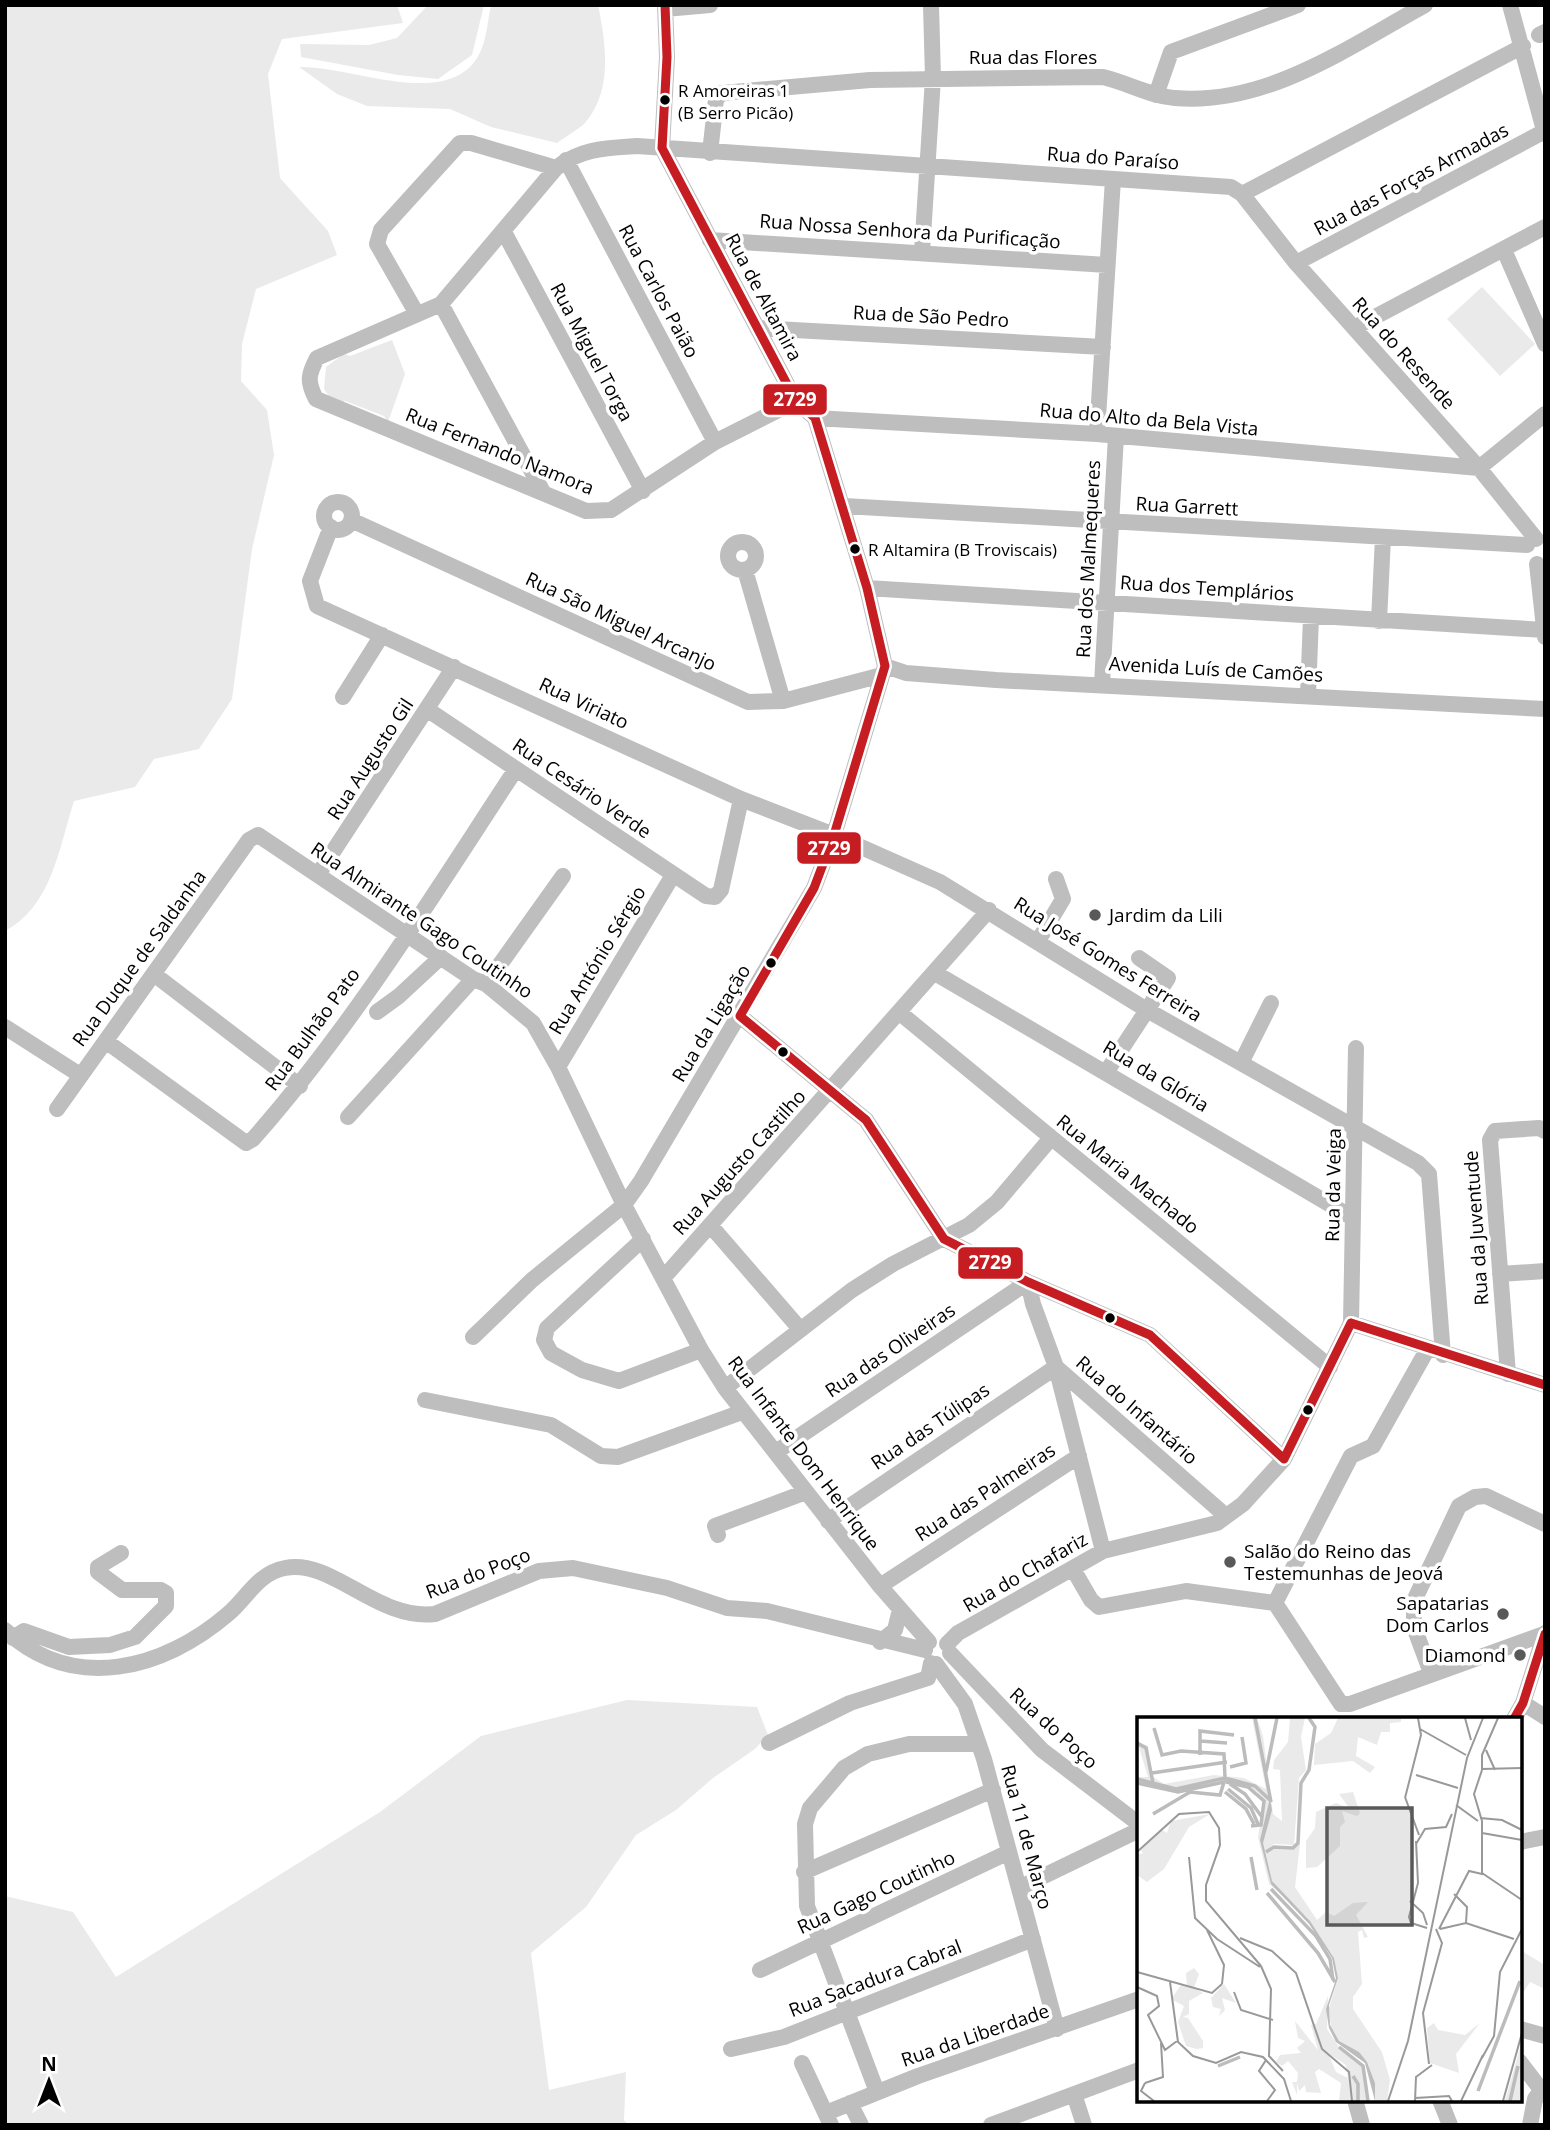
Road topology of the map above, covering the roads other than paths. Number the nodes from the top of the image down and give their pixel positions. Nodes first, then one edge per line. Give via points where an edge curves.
1 (710, 5) edge
2 (931, 5) edge
3 (1298, 5) edge
4 (1425, 5) edge
5 (1510, 5) edge
6 (665, 7) edge
7 (1522, 46) junction
8 (933, 78) junction
9 (1156, 95) junction
10 (1544, 132) edge
11 (662, 148) junction
12 (710, 153) junction
13 (561, 164) junction
14 (927, 168) junction
15 (1113, 180) junction
16 (1242, 194) junction
17 (1545, 227) edge
18 (504, 232) junction
19 (710, 240) junction
20 (1504, 250) junction
21 (922, 252) junction
22 (1296, 263) junction
23 (1107, 265) junction
24 (441, 304) junction
25 (418, 314) junction
26 (757, 328) junction
27 (1354, 328) junction
28 (1545, 344) edge
29 (1103, 347) junction
30 (796, 401) junction
31 (1545, 414) edge
32 (815, 418) junction
33 (1097, 435) junction
34 (1116, 436) junction
35 (715, 442) junction
36 (1479, 468) junction
37 (643, 491) junction
38 (543, 492) junction
39 (844, 506) junction
40 (351, 520) junction
41 (1111, 523) junction
42 (331, 527) junction
43 (1383, 537) junction
44 (1536, 542) edge
45 (1541, 562) edge
46 (746, 570) dead end
47 (867, 588) junction
48 (1107, 601) junction
49 (1311, 617) junction
50 (1380, 621) junction
51 (1544, 633) edge
52 (382, 635) junction
53 (453, 667) junction
54 (884, 671) junction
55 (1102, 684) junction
56 (1308, 695) junction
57 (343, 697) dead end
58 (783, 701) junction
59 (1545, 709) edge
60 (428, 710) junction
61 (516, 769) junction
62 (741, 799) junction
63 (258, 835) joint
64 (834, 835) junction
65 (319, 873) junction
66 (673, 875) junction
67 (563, 876) dead end
68 (1056, 879) dead end
69 (989, 910) junction
70 (407, 934) junction
71 (1038, 941) junction
72 (441, 957) junction
73 (1139, 958) dead end
74 (935, 973) junction
75 (155, 975) junction
76 (480, 981) junction
77 (1272, 1003) dead end
78 (1147, 1010) junction
79 (377, 1012) dead end
80 (900, 1013) junction
81 (740, 1016) junction
82 (5, 1027) edge
83 (107, 1042) junction
84 (1356, 1048) dead end
85 (1241, 1063) junction
86 (558, 1066) junction
87 (1107, 1071) junction
88 (80, 1075) junction
89 (300, 1086) junction
90 (830, 1090) junction
91 (57, 1109) dead end
92 (348, 1117) dead end
93 (1355, 1128) junction
94 (1545, 1131) edge
95 (1051, 1138) junction
96 (624, 1205) junction
97 (1353, 1218) junction
98 (710, 1225) junction
99 (944, 1239) junction
100 (645, 1242) junction
101 (685, 1253) junction
102 (1545, 1271) edge
103 (1500, 1274) junction
104 (664, 1276) junction
105 (1028, 1282) junction
106 (1351, 1323) junction
107 (800, 1328) junction
108 (473, 1338) dead end
109 (701, 1350) junction
110 (1435, 1352) junction
111 (1056, 1367) junction
112 (1330, 1367) junction
113 (1508, 1374) junction
114 (1545, 1385) edge
115 (1080, 1387) junction
116 (725, 1388) junction
117 (1063, 1395) junction
118 (425, 1400) dead end
119 (742, 1412) junction
120 (776, 1452) junction
121 (1079, 1456) junction
122 (1284, 1459) junction
123 (806, 1492) junction
124 (1226, 1517) junction
125 (828, 1521) junction
126 (1545, 1524) edge
127 (718, 1535) dead end
128 (1103, 1551) junction
129 (121, 1553) dead end
130 (1073, 1569) junction
131 (880, 1586) junction
132 (1275, 1603) junction
133 (900, 1609) junction
134 (1544, 1633) edge
135 (9, 1634) edge
136 (880, 1642) junction
137 (948, 1648) junction
138 (930, 1655) junction
139 (1431, 1673) junction
140 (1523, 1703) junction
141 (1515, 1717) edge
142 (1545, 1717) edge
143 (769, 1743) dead end
144 (979, 1744) junction
145 (993, 1790) junction
146 (1137, 1825) edge
147 (1137, 1828) edge
148 (1545, 1837) edge
149 (1522, 1842) edge
150 (1009, 1852) junction
151 (804, 1872) junction
152 (1019, 1888) junction
153 (1032, 1939) junction
154 (819, 1942) junction
155 (760, 1970) dead end
156 (1137, 2000) edge
157 (846, 2012) junction
158 (1057, 2029) junction
159 (1522, 2030) edge
160 (1545, 2036) edge
161 (731, 2049) dead end
162 (802, 2063) dead end
163 (1522, 2065) edge
164 (1137, 2071) edge
165 (877, 2092) junction
166 (1542, 2093) edge
167 (1074, 2094) junction
168 (1356, 2102) edge
169 (1441, 2102) edge
170 (850, 2103) junction
171 (829, 2119) edge
172 (860, 2125) edge
173 (991, 2125) edge
174 (1084, 2125) edge
175 (1362, 2125) edge
176 (1450, 2125) edge
177 (1530, 2125) edge

1 - 6 street
2 - 8 street
3 - 9 street via 1171,52
4 - 9 street, Rua das Flores via 1321,63 1269,84 1220,97
5 - 7 street
6 - 11 street
7 - 10 street
7 - 16 street
8 - 9 street, Rua das Flores via 1103,77
8 - 12 street, Rua das Flores via 722,93 716,99
8 - 14 street
10 - 22 street, Rua das Forças Armadas
11 - 12 street, Rua do Paraíso
11 - 13 street, Rua do Paraíso via 592,149
11 - 19 street, Rua de Altamira
12 - 14 street, Rua do Paraíso
13 - 18 street
13 - 25 street via 460,143 380,230 377,244
13 - 35 street, Rua Carlos Paião
14 - 15 street, Rua do Paraíso
14 - 21 street
15 - 16 street, Rua do Paraíso via 1231,187
15 - 23 street
16 - 22 street, Rua do Resende
17 - 20 street
18 - 24 street
18 - 37 street, Rua Miguel Torga
19 - 21 street, Rua Nossa Senhora da Purificação
19 - 26 street, Rua de Altamira
20 - 27 street
20 - 28 street
21 - 23 street, Rua Nossa Senhora da Purificação
22 - 27 street, Rua do Resende
23 - 29 street
24 - 25 street
24 - 38 street
25 - 38 street, Rua Fernando Namora via 317,358 308,385 316,400
26 - 29 street, Rua de São Pedro
26 - 30 street, Rua de Altamira
27 - 36 street, Rua do Resende
29 - 33 street
30 - 32 street, Rua de Altamira
30 - 35 street, Rua Fernando Namora
31 - 36 street
32 - 33 street, Rua do Alto da Bela Vista
32 - 39 street, Rua de Altamira
33 - 34 street, Rua do Alto da Bela Vista
34 - 36 street, Rua do Alto da Bela Vista
34 - 41 street, Rua dos Malmequeres
35 - 37 street, Rua Fernando Namora
36 - 44 street, Rua do Resende
37 - 38 street, Rua Fernando Namora via 598,513
39 - 41 street, Rua Garrett
39 - 47 street, Rua de Altamira
40 - 42 street via 343,528
40 - 42 street via 349,507 336,502 326,511 325,520
40 - 58 street, Rua São Miguel Arcanjo via 748,702
41 - 43 street, Rua Garrett
41 - 48 street, Rua dos Malmequeres
42 - 52 street, Rua Viriato via 310,581 317,606
43 - 44 street, Rua Garrett
43 - 50 street
44 - 45 street, Rua do Resende via 1526,553 1530,560
45 - 51 street
46 - 58 street
47 - 48 street, Rua dos Templários
47 - 54 street, Rua de Altamira
48 - 49 street, Rua dos Templários
48 - 55 street, Rua dos Malmequeres
49 - 50 street, Rua dos Templários
49 - 56 street
50 - 51 street, Rua dos Templários
52 - 53 street, Rua Viriato
52 - 57 street
53 - 60 street, Rua Augusto Gil
53 - 62 street, Rua Viriato
54 - 55 street, Avenida Luís de Camões
54 - 58 street, Rua São Miguel Arcanjo
54 - 64 street, Rua da Ligação
55 - 56 street, Avenida Luís de Camões
56 - 59 street, Avenida Luís de Camões
60 - 61 street, Rua Cesário Verde
60 - 65 street, Rua Augusto Gil
61 - 66 street, Rua Cesário Verde
61 - 70 street, Rua Bulhão Pato
62 - 64 street, Rua Viriato
62 - 66 street, Rua Cesário Verde via 721,890 715,897
63 - 65 street, Rua Almirante Gago Coutinho
63 - 75 street, Rua Duque de Saldanha via 249,839
64 - 69 street, Rua José Gomes Ferreira via 940,882
64 - 81 street, Rua da Ligação via 814,888
65 - 70 street, Rua Almirante Gago Coutinho
66 - 86 street, Rua António Sérgio
67 - 76 street
68 - 71 street via 1063,899
69 - 71 street, Rua José Gomes Ferreira
69 - 74 street, Rua Augusto Castilho
70 - 72 street, Rua Almirante Gago Coutinho
70 - 89 street, Rua Bulhão Pato
71 - 78 street, Rua José Gomes Ferreira
72 - 76 street, Rua Almirante Gago Coutinho
72 - 79 street
73 - 78 street via 1167,978
74 - 80 street, Rua Augusto Castilho
74 - 87 street, Rua da Glória
75 - 83 street, Rua Duque de Saldanha
75 - 89 street
76 - 86 street, Rua Almirante Gago Coutinho via 533,1023
76 - 92 street
77 - 85 street
78 - 85 street, Rua José Gomes Ferreira
78 - 87 street
80 - 90 street, Rua Augusto Castilho
80 - 95 street, Rua Maria Machado
81 - 90 street
81 - 96 street, Rua da Ligação
82 - 88 street
83 - 88 street, Rua Duque de Saldanha
83 - 89 street, Rua Bulhão Pato via 246,1143
84 - 93 street, Rua da Veiga
85 - 93 street, Rua José Gomes Ferreira
86 - 96 street, Rua Almirante Gago Coutinho
87 - 97 street, Rua da Glória
88 - 91 street, Rua Duque de Saldanha
90 - 98 street, Rua Augusto Castilho
90 - 99 street via 866,1120
93 - 97 street, Rua da Veiga
93 - 110 street, Rua José Gomes Ferreira via 1418,1163 1429,1174
94 - 103 street, Rua da Juventude via 1495,1131 1490,1140
95 - 99 street via 997,1202
95 - 112 street, Rua Maria Machado
96 - 100 street, Rua Almirante Gago Coutinho
96 - 108 street, Rua da Ligação via 533,1280
97 - 106 street, Rua da Veiga
98 - 101 street, Rua Augusto Castilho
98 - 107 street
99 - 105 street
99 - 107 street via 893,1264
100 - 101 street, Rua Augusto Castilho via 670,1253
100 - 104 street, Rua Almirante Gago Coutinho
100 - 109 street via 547,1328 544,1340 551,1353 582,1370 619,1381
101 - 104 street, Rua Augusto Castilho
102 - 103 street
103 - 113 street, Rua da Juventude
104 - 109 street, Rua Infante Dom Henrique
105 - 111 street, Rua do Infantário
105 - 120 street, Rua das Oliveiras
105 - 122 street via 1150,1335
106 - 110 street
106 - 112 street, Rua do Chafariz
107 - 116 street
109 - 116 street, Rua Infante Dom Henrique
110 - 113 street
110 - 132 street via 1373,1446 1351,1456
111 - 115 street, Rua do Infantário
111 - 117 street
111 - 125 street, Rua das Túlipas
112 - 122 street, Rua do Chafariz
113 - 114 street
115 - 117 street
115 - 124 street, Rua do Infantário
116 - 119 street, Rua Infante Dom Henrique
117 - 121 street
118 - 119 street via 551,1425 601,1456 618,1457
119 - 120 street, Rua Infante Dom Henrique
120 - 123 street, Rua Infante Dom Henrique
121 - 128 street
121 - 131 street, Rua das Palmeiras
122 - 124 street, Rua do Chafariz
123 - 125 street, Rua Infante Dom Henrique
123 - 127 street via 715,1526
124 - 128 street, Rua do Chafariz
125 - 131 street, Rua Infante Dom Henrique
126 - 139 street via 1486,1496 1459,1506 1414,1601 1414,1627
128 - 130 street, Rua do Chafariz
129 - 135 street via 98,1567 99,1572 122,1590 161,1590 168,1600 135,1637 89,1648 69,1647 24,1631
130 - 132 street via 1099,1607 1186,1591
130 - 137 street, Rua do Chafariz via 958,1633
131 - 133 street, Rua Infante Dom Henrique
132 - 139 street via 1341,1704
133 - 136 street via 895,1630
133 - 138 street, Rua Infante Dom Henrique
134 - 139 street
134 - 140 street
135 - 136 street, Rua do Poço via 38,1654 104,1669 176,1652 225,1617 253,1586 285,1567 306,1568 392,1610 416,1616 435,1614 539,1571 573,1568 667,1588 727,1608 767,1611
136 - 138 street, Rua do Poço
137 - 138 street, Rua do Chafariz via 947,1660
137 - 138 street, Rua do Poço via 940,1639
137 - 146 street, Rua do Poço via 1042,1750
138 - 143 street, Rua do Chafariz via 928,1678 850,1703
138 - 144 street, Rua 11 de Março via 965,1704
140 - 141 street
140 - 142 street
144 - 145 street, Rua 11 de Março
144 - 151 street via 909,1744 868,1754 844,1768 810,1808
145 - 150 street, Rua 11 de Março
145 - 151 street
147 - 152 street
148 - 149 street
150 - 152 street, Rua 11 de Março
150 - 154 street, Rua Gago Coutinho
151 - 154 street via 807,1906
152 - 153 street, Rua 11 de Março
153 - 157 street, Rua Sacadura Cabral
153 - 158 street, Rua 11 de Março
154 - 155 street, Rua Gago Coutinho
154 - 157 street
156 - 158 street, Rua da Liberdade
157 - 161 street, Rua Sacadura Cabral via 784,2037
157 - 165 street
158 - 165 street, Rua da Liberdade
159 - 160 street
162 - 171 street
163 - 166 street
164 - 167 street
165 - 170 street, Rua da Liberdade
166 - 177 street via 1535,2099
167 - 173 street
167 - 174 street
168 - 175 street
169 - 176 street
170 - 171 street, Rua da Liberdade
170 - 172 street

